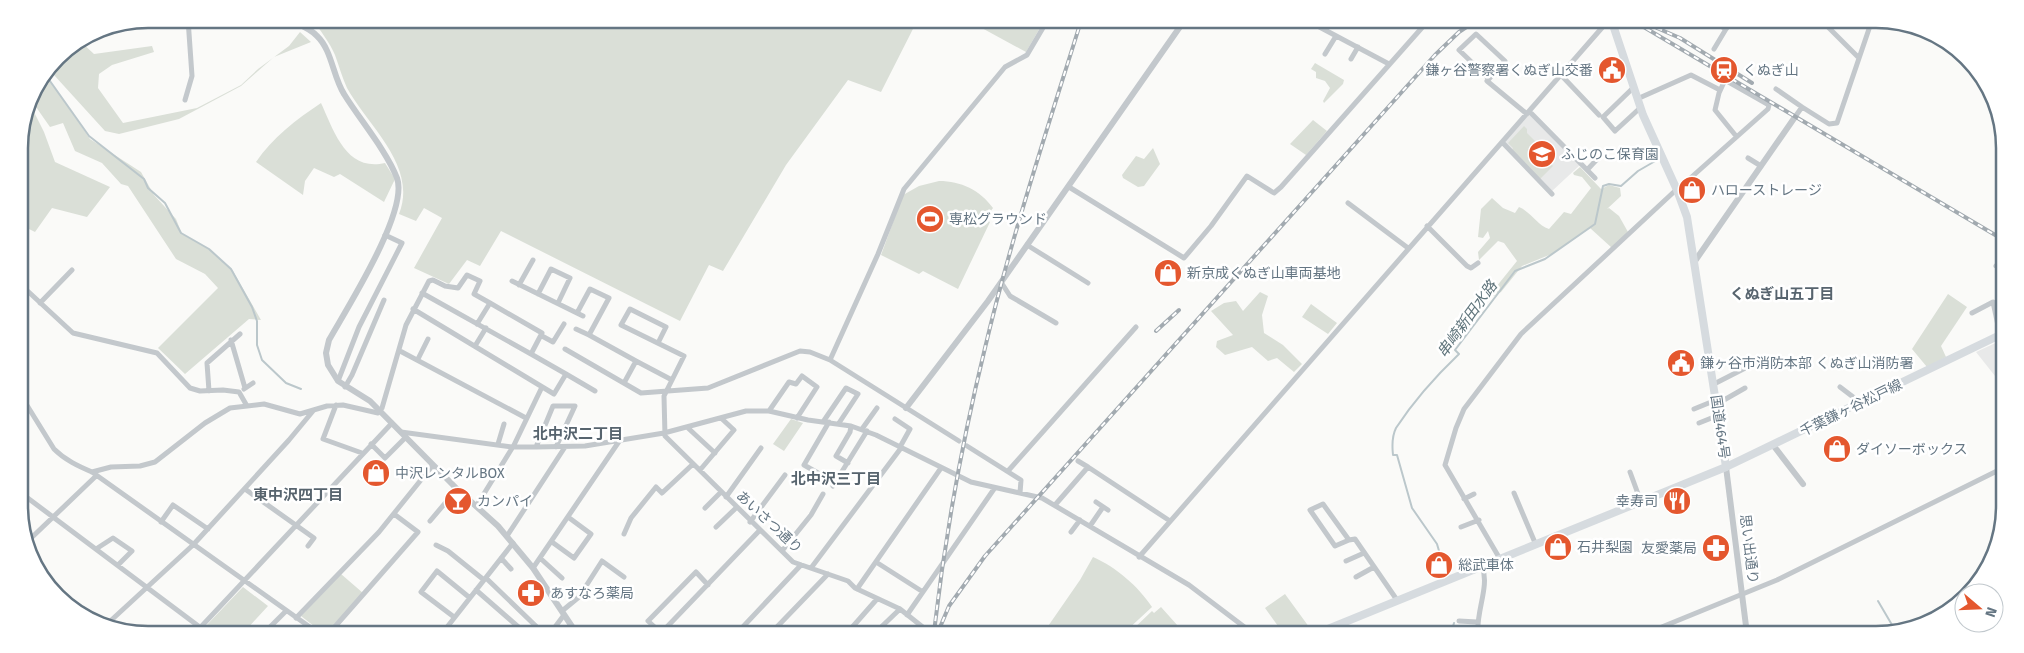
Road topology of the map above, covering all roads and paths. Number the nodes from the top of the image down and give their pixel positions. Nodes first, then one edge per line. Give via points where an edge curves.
1 (189, 28) edge
2 (304, 28) edge
3 (1043, 28) edge
4 (1179, 28) edge
5 (1321, 28) edge
6 (1422, 28) edge
7 (1602, 28) edge
8 (1614, 28) edge
9 (1829, 28) edge
10 (1868, 28) edge
11 (1726, 29) edge
12 (1336, 36) junction
13 (1358, 47) junction
14 (1714, 49) dead end
15 (1325, 54) dead end
16 (1859, 58) junction
17 (1350, 59) dead end
18 (1390, 64) junction
19 (1561, 75) junction
20 (1488, 78) junction
21 (1633, 88) junction
22 (1776, 89) dead end
23 (1720, 90) junction
24 (1637, 99) junction
25 (186, 100) dead end
26 (1802, 107) junction
27 (1640, 108) junction
28 (1528, 112) junction
29 (1599, 115) dead end
30 (1795, 117) joint
31 (1736, 136) junction
32 (1502, 142) junction
33 (1602, 154) dead end
34 (1748, 158) dead end
35 (1761, 166) junction
36 (1587, 170) junction
37 (1595, 178) dead end
38 (1068, 187) junction
39 (1677, 190) junction
40 (1552, 194) dead end
41 (1348, 203) dead end
42 (1427, 226) junction
43 (385, 235) junction
44 (1028, 245) junction
45 (1408, 248) junction
46 (533, 260) dead end
47 (1695, 261) junction
48 (1478, 263) dead end
49 (72, 270) dead end
50 (512, 281) dead end
51 (1002, 282) junction
52 (1088, 282) dead end
53 (519, 285) junction
54 (28, 292) edge
55 (422, 293) junction
56 (538, 294) junction
57 (384, 300) dead end
58 (40, 303) junction
59 (490, 303) junction
60 (558, 304) junction
61 (413, 309) junction
62 (577, 313) junction
63 (1972, 313) dead end
64 (1996, 314) edge
65 (584, 316) dead end
66 (477, 324) junction
67 (564, 324) dead end
68 (1056, 324) dead end
69 (1136, 327) dead end
70 (486, 328) junction
71 (576, 328) dead end
72 (240, 334) dead end
73 (589, 335) junction
74 (542, 336) junction
75 (1996, 337) edge
76 (428, 339) dead end
77 (232, 340) junction
78 (658, 343) junction
79 (475, 346) junction
80 (565, 349) dead end
81 (400, 351) junction
82 (531, 354) junction
83 (418, 359) junction
84 (830, 360) junction
85 (636, 361) junction
86 (1759, 362) dead end
87 (566, 374) junction
88 (672, 380) junction
89 (338, 381) junction
90 (253, 383) dead end
91 (624, 383) junction
92 (1714, 384) junction
93 (345, 387) junction
94 (542, 387) junction
95 (1840, 387) dead end
96 (246, 388) junction
97 (1745, 388) dead end
98 (209, 391) junction
99 (239, 392) junction
100 (595, 392) dead end
101 (665, 393) junction
102 (1716, 402) junction
103 (1861, 403) junction
104 (336, 405) junction
105 (247, 406) junction
106 (28, 407) edge
107 (877, 408) dead end
108 (906, 408) junction
109 (1694, 409) dead end
110 (313, 411) junction
111 (769, 411) junction
112 (380, 412) junction
113 (1718, 415) junction
114 (526, 418) junction
115 (721, 418) junction
116 (797, 418) junction
117 (895, 419) dead end
118 (823, 422) junction
119 (830, 422) junction
120 (392, 423) junction
121 (1699, 423) dead end
122 (504, 424) dead end
123 (839, 424) junction
124 (851, 426) junction
125 (688, 428) junction
126 (865, 430) junction
127 (664, 433) junction
128 (404, 434) junction
129 (620, 440) junction
130 (959, 441) dead end
131 (371, 444) junction
132 (498, 444) junction
133 (1773, 445) junction
134 (967, 446) dead end
135 (512, 447) junction
136 (536, 447) junction
137 (556, 447) junction
138 (565, 447) junction
139 (900, 447) junction
140 (761, 448) dead end
141 (715, 452) junction
142 (362, 453) junction
143 (1078, 461) dead end
144 (848, 463) junction
145 (693, 464) junction
146 (433, 465) junction
147 (1088, 467) junction
148 (1726, 467) junction
149 (941, 468) junction
150 (700, 470) junction
151 (1008, 471) junction
152 (1630, 472) dead end
153 (1996, 472) edge
154 (818, 473) dead end
155 (94, 474) junction
156 (785, 475) dead end
157 (1803, 484) dead end
158 (833, 486) dead end
159 (245, 489) junction
160 (457, 489) junction
161 (994, 489) junction
162 (721, 492) junction
163 (1020, 493) junction
164 (1514, 493) dead end
165 (823, 494) dead end
166 (1474, 494) dead end
167 (726, 497) junction
168 (28, 498) edge
169 (1464, 500) junction
170 (1096, 502) dead end
171 (1641, 502) junction
172 (477, 505) junction
173 (1055, 505) junction
174 (706, 508) dead end
175 (736, 508) junction
176 (394, 514) junction
177 (54, 517) junction
178 (568, 518) junction
179 (1080, 520) junction
180 (1479, 520) junction
181 (430, 521) dead end
182 (1170, 521) junction
183 (161, 522) junction
184 (750, 522) junction
185 (296, 526) junction
186 (1090, 526) junction
187 (716, 527) dead end
188 (1461, 527) dead end
189 (208, 530) junction
190 (760, 530) junction
191 (1071, 532) dead end
192 (624, 534) dead end
193 (507, 536) junction
194 (32, 537) edge
195 (1349, 540) junction
196 (552, 542) junction
197 (513, 543) junction
198 (193, 545) junction
199 (436, 545) dead end
200 (1536, 545) junction
201 (308, 546) dead end
202 (96, 549) junction
203 (782, 552) junction
204 (1364, 553) junction
205 (1139, 557) junction
206 (501, 558) junction
207 (540, 558) junction
208 (1500, 559) junction
209 (1346, 561) dead end
210 (876, 562) junction
211 (118, 565) junction
212 (801, 565) junction
213 (1482, 566) junction
214 (1374, 567) junction
215 (533, 568) junction
216 (811, 568) junction
217 (511, 569) dead end
218 (828, 574) junction
219 (624, 577) dead end
220 (1356, 577) dead end
221 (562, 578) dead end
222 (485, 579) junction
223 (244, 581) junction
224 (708, 585) junction
225 (148, 588) junction
226 (857, 589) junction
227 (476, 590) junction
228 (923, 592) junction
229 (1742, 595) junction
230 (470, 598) junction
231 (877, 599) junction
232 (1397, 600) junction
233 (900, 609) junction
234 (286, 611) junction
235 (563, 613) junction
236 (907, 615) junction
237 (296, 618) junction
238 (454, 618) junction
239 (112, 620) edge
240 (1459, 621) dead end
241 (1477, 622) junction
242 (1242, 625) edge
243 (1336, 625) edge
244 (1477, 625) edge
245 (1667, 625) edge
246 (1746, 625) edge
247 (196, 626) edge
248 (203, 626) edge
249 (271, 626) edge
250 (308, 626) edge
251 (336, 626) edge
252 (448, 626) edge
253 (515, 626) edge
254 (535, 626) edge
255 (555, 626) edge
256 (572, 626) edge
257 (653, 626) edge
258 (666, 626) edge
259 (744, 626) edge
260 (777, 626) edge
261 (854, 626) edge
262 (883, 626) edge
263 (920, 626) edge

1 - 25 street via 192,76
2 - 43 street via 318,36 342,91 397,177 399,198
3 - 84 street via 1026,55 1004,68 904,189
4 - 38 street
5 - 12 street
6 - 18 street
7 - 19 street
8 - 21 main road, 国道464号
9 - 16 street
10 - 16 street
11 - 14 street
12 - 13 street
12 - 15 street
13 - 17 street
13 - 18 street
16 - 26 street via 1837,122 1829,124
18 - 38 street via 1274,193 1247,176 1184,258
19 - 28 street
19 - 29 street
20 - 20 street via 1505,61 1476,34 1459,50
20 - 28 street via 1487,81
21 - 24 main road, 国道464号
21 - 27 street via 1603,117 1615,131
22 - 26 street
23 - 24 street via 1691,75
23 - 31 street via 1715,110
23 - 31 street via 1725,80 1770,106
24 - 27 main road, 国道464号
26 - 30 street
27 - 39 main road, 国道464号
28 - 32 street
28 - 36 street
30 - 35 street
31 - 39 street
32 - 40 street
32 - 42 street
33 - 36 street
34 - 35 street
35 - 47 street
36 - 37 street
38 - 44 street
39 - 47 main road, 国道464号 via 1687,217
39 - 169 street via 1529,326 1470,399 1459,419 1445,465
41 - 45 street
42 - 45 street
42 - 48 street via 1467,266 1471,268
43 - 89 street via 327,346 328,365
43 - 89 street via 402,243 359,327
44 - 51 street
44 - 52 street
45 - 182 street
46 - 53 street
47 - 92 main road, 国道464号
49 - 58 street
50 - 53 street
51 - 68 street via 1010,296
51 - 108 street
53 - 56 street
54 - 58 street
55 - 59 street via 433,280 458,288 467,275 480,281 474,294
55 - 61 street
55 - 66 street
56 - 60 street
56 - 60 street via 551,269 570,278
57 - 93 street
58 - 98 street via 73,333 156,352 190,388
59 - 66 street
59 - 74 street via 542,333
60 - 62 street
61 - 79 street
61 - 81 street
62 - 65 street
62 - 73 street via 590,289 609,298
63 - 64 street via 1993,302
66 - 70 street
67 - 74 street via 553,342
69 - 151 street
70 - 79 street
70 - 82 street
71 - 73 street
72 - 77 street
73 - 85 street
74 - 82 street
75 - 103 main road, 千葉鎌ヶ谷松戸線
76 - 83 street
77 - 96 street
77 - 98 street via 207,363
78 - 78 street via 621,325 630,309 666,327
78 - 88 street via 684,356
79 - 94 street
80 - 91 street
81 - 83 street
81 - 112 street
82 - 87 street
83 - 114 street
84 - 101 street via 800,351 708,388
84 - 108 street
85 - 88 street
85 - 91 street
86 - 92 street
87 - 94 street via 554,394
87 - 100 street
88 - 101 street
89 - 93 street
90 - 96 street
91 - 101 street via 641,393
92 - 102 main road, 国道464号
93 - 112 street via 370,401
94 - 114 street
95 - 103 street
96 - 99 street
97 - 102 street
98 - 99 street
99 - 105 street
101 - 127 street
102 - 109 street
102 - 113 main road, 国道464号
103 - 133 main road, 千葉鎌ヶ谷松戸線
104 - 110 street
104 - 112 street
104 - 142 street via 323,439
105 - 110 street via 264,404 300,414
105 - 155 street via 222,412 155,462 111,467
106 - 155 street via 54,449 73,464
107 - 126 street
108 - 130 street
110 - 159 street
111 - 115 street via 746,410
111 - 116 street
111 - 116 street via 789,382 796,384 802,376 817,387
112 - 120 street
113 - 121 street
113 - 148 main road, 国道464号
114 - 135 street
115 - 125 street
115 - 141 street via 734,430
116 - 118 street
117 - 139 street via 910,429
118 - 119 street
118 - 123 street via 846,388 858,394
119 - 123 street
119 - 154 street via 804,465
120 - 128 street
120 - 131 street
122 - 132 street
123 - 124 street
124 - 126 street
124 - 144 street via 836,456
125 - 127 street
125 - 141 street
126 - 139 street
126 - 144 street
127 - 129 street
127 - 145 street, あいさつ通り
128 - 131 street via 385,458
128 - 132 street
128 - 146 street
129 - 138 street
129 - 178 street
131 - 142 street
132 - 135 street
133 - 148 main road, 千葉鎌ヶ谷松戸線
133 - 157 street
134 - 151 street
135 - 136 street
135 - 172 street
136 - 137 street
136 - 137 street via 553,406 575,406
137 - 138 street
138 - 193 street
139 - 149 street
139 - 216 street
140 - 167 street
141 - 150 street
142 - 185 street
143 - 147 street
144 - 158 street
145 - 150 street, あいさつ通り
145 - 192 street via 662,493 656,487 631,518
146 - 160 street
146 - 176 street
147 - 173 street
147 - 182 street
148 - 171 main road, 国道464号
148 - 229 street, 思い出通り
149 - 161 street
149 - 210 street
150 - 162 street, あいさつ通り
151 - 163 street via 1022,480
152 - 171 street
153 - 229 street via 1816,562
155 - 177 street
155 - 183 street
156 - 184 street
159 - 185 street
159 - 189 street
160 - 172 street
160 - 181 street
161 - 163 street
161 - 228 street
162 - 167 street, あいさつ通り
162 - 174 street
163 - 173 street via 1039,496
164 - 200 street
165 - 203 street
166 - 169 street
167 - 175 street, あいさつ通り
168 - 177 street
169 - 180 street
170 - 186 street via 1106,508
171 - 200 main road, 国道464号
172 - 193 street
173 - 179 street
175 - 184 street, あいさつ通り
175 - 187 street
176 - 237 street
176 - 251 street via 418,532
177 - 194 street
177 - 202 street
178 - 196 street
178 - 196 street via 591,534 574,558
179 - 186 street
179 - 191 street
180 - 188 street
180 - 208 street
182 - 205 street
183 - 189 street via 173,505
183 - 198 street
184 - 190 street, あいさつ通り
185 - 201 street via 314,538
185 - 223 street
186 - 205 street
189 - 198 street
190 - 203 street, あいさつ通り
190 - 224 street
193 - 197 street
195 - 195 street via 1323,504 1310,510 1334,546
195 - 204 street via 1355,539
196 - 207 street
197 - 206 street
197 - 215 street
198 - 223 street
198 - 225 street
199 - 222 street
200 - 208 main road, 国道464号
202 - 211 street
202 - 211 street via 113,538 132,551
203 - 212 street, あいさつ通り
204 - 209 street
204 - 214 street
205 - 242 street via 1197,590
206 - 217 street
206 - 222 street
207 - 215 street
207 - 221 street
208 - 213 main road, 国道464号
210 - 226 street
210 - 228 street
211 - 225 street
212 - 216 street, あいさつ通り
212 - 259 street
213 - 232 main road, 国道464号
213 - 241 street via 1485,580
214 - 220 street
214 - 232 street
215 - 235 street
216 - 218 street, あいさつ通り
218 - 226 street, あいさつ通り via 848,581
218 - 260 street
219 - 235 street via 602,561 579,597
222 - 227 street
222 - 254 street
223 - 234 street
223 - 248 street
224 - 257 street via 696,572 647,622
224 - 258 street
225 - 239 street
225 - 247 street
226 - 231 street, あいさつ通り
227 - 230 street
227 - 253 street
228 - 236 street
229 - 245 street
229 - 246 street, 思い出通り
230 - 238 street
230 - 238 street via 437,572 421,592
231 - 233 street, あいさつ通り
231 - 261 street
232 - 243 main road, 国道464号
233 - 236 street, あいさつ通り
233 - 262 street
234 - 237 street
234 - 249 street
235 - 255 street
235 - 256 street
236 - 263 street, あいさつ通り
237 - 250 street
238 - 252 street
240 - 241 street
241 - 244 street

